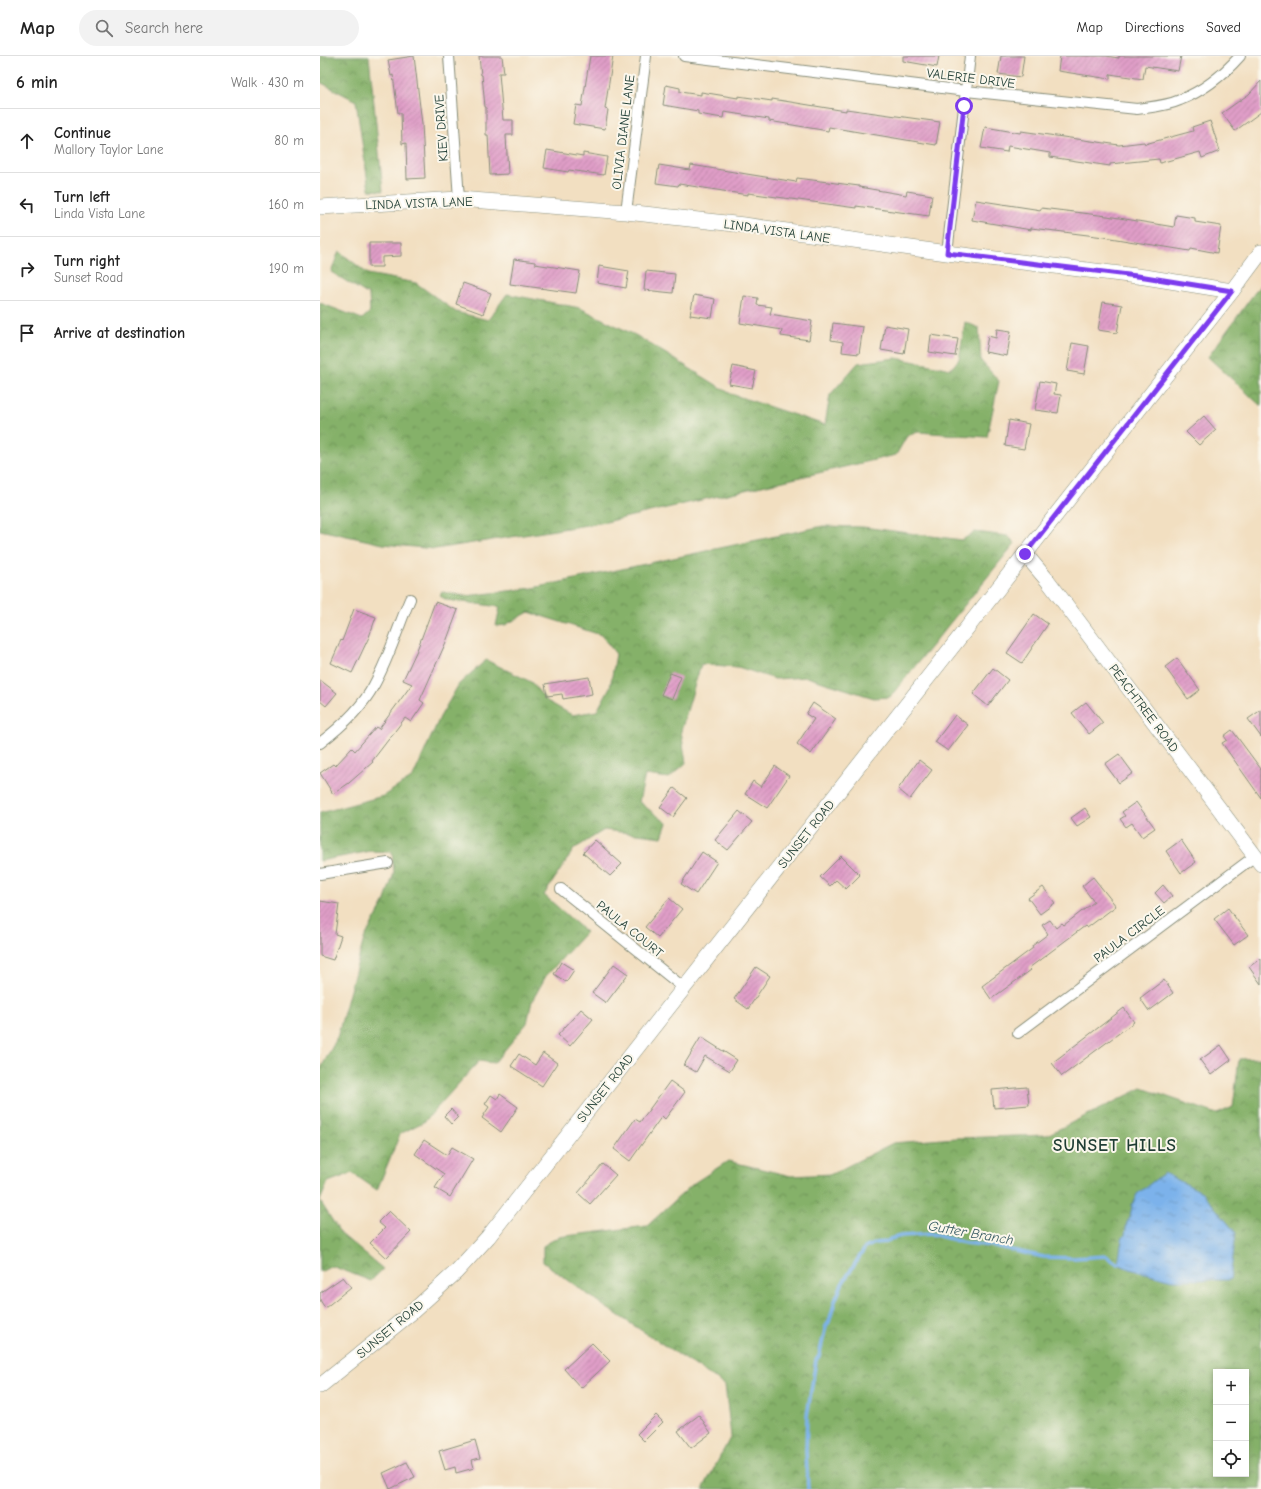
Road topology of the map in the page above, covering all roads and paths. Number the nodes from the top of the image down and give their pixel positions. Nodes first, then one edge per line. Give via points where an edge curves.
1 (449, 56) edge
2 (646, 56) edge
3 (684, 56) edge
4 (970, 56) edge
5 (1240, 56) edge
6 (966, 91) junction
7 (459, 199) junction
8 (320, 207) edge
9 (626, 212) junction
10 (1261, 252) edge
11 (947, 253) junction
12 (1232, 291) junction
13 (1025, 554) junction
14 (410, 599) dead end
15 (320, 743) edge
16 (1258, 860) edge
17 (388, 863) dead end
18 (320, 874) edge
19 (560, 889) dead end
20 (684, 988) junction
21 (1018, 1033) dead end
22 (320, 1386) edge

1 - 7 street, KIEV DRIVE
2 - 9 street, OLIVIA DIANE LANE
3 - 6 street, VALERIE DRIVE
4 - 6 street
5 - 6 street, VALERIE DRIVE via 1200,90 1179,101 1137,110
6 - 11 street
7 - 8 main road, LINDA VISTA LANE
7 - 9 main road, LINDA VISTA LANE
9 - 11 main road, LINDA VISTA LANE via 744,225
10 - 12 main road, SUNSET ROAD
11 - 12 main road, LINDA VISTA LANE via 1145,277
12 - 13 main road, SUNSET ROAD
13 - 16 main road, PEACHTREE ROAD
13 - 20 main road, SUNSET ROAD
14 - 15 street via 374,685 360,706 340,728
16 - 21 street, PAULA CIRCLE
17 - 18 street
19 - 20 street, PAULA COURT
20 - 22 main road, SUNSET ROAD via 522,1195 456,1272 411,1313

